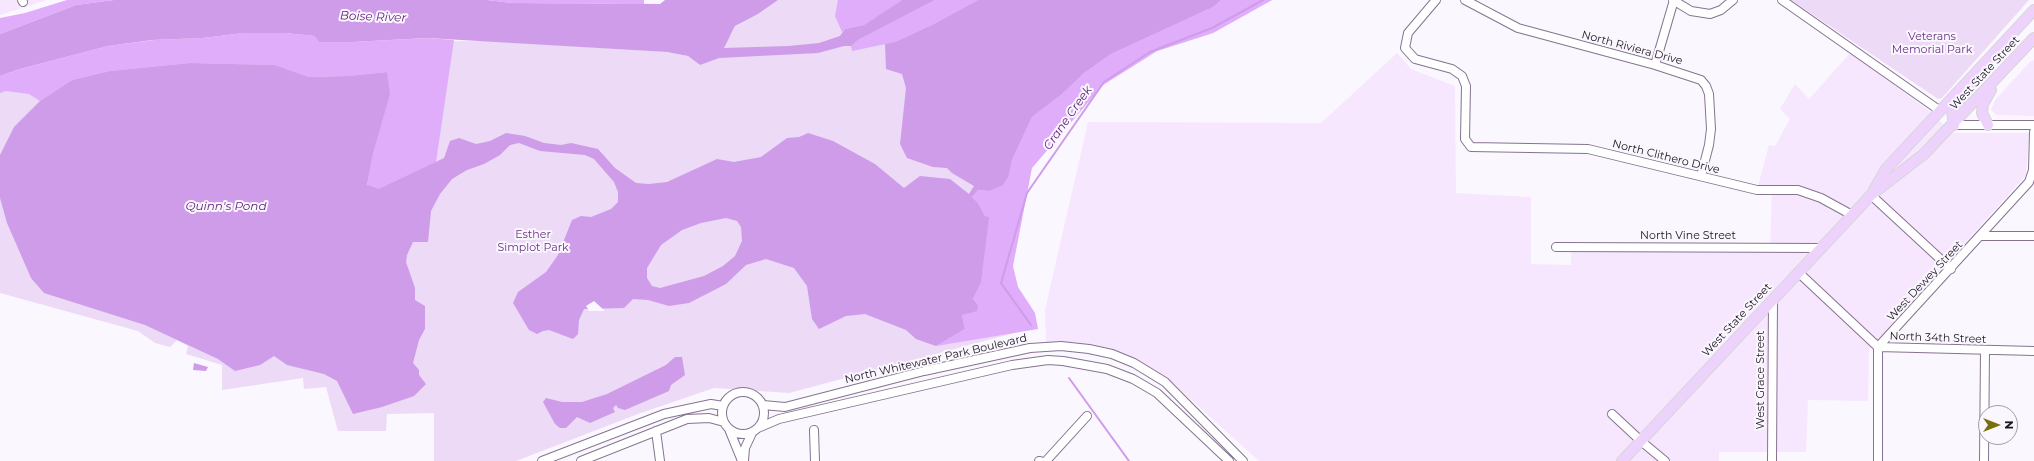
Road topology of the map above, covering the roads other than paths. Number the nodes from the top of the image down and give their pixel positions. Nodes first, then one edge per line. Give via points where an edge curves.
1 (1436, 0) edge
2 (1465, 0) edge
3 (1673, 0) edge
4 (1732, 0) edge
5 (1782, 0) edge
6 (2034, 10) edge
7 (2034, 38) edge
8 (1987, 60) junction
9 (1655, 65) junction
10 (2003, 71) junction
11 (1939, 110) junction
12 (1954, 125) junction
13 (1988, 125) junction
14 (2034, 125) edge
15 (2034, 132) edge
16 (1701, 176) junction
17 (1871, 195) junction
18 (1852, 215) junction
19 (1982, 236) junction
20 (2034, 236) edge
21 (1556, 247) dead end
22 (1821, 248) junction
23 (1951, 269) junction
24 (1798, 272) junction
25 (1773, 300) junction
26 (1878, 347) junction
27 (1985, 351) junction
28 (2034, 351) edge
29 (763, 405) junction
30 (723, 406) junction
31 (1612, 414) dead end
32 (1087, 416) dead end
33 (726, 425) junction
34 (814, 430) dead end
35 (656, 431) junction
36 (755, 431) junction
37 (1640, 441) junction
38 (542, 461) edge
39 (581, 461) edge
40 (660, 461) edge
41 (743, 461) edge
42 (815, 461) edge
43 (1041, 461) edge
44 (1229, 461) edge
45 (1244, 461) edge
46 (1622, 461) edge
47 (1665, 461) edge
48 (1772, 461) edge
49 (1878, 461) edge
50 (1984, 461) edge

1 - 16 street, North Clithero Drive via 1408,33 1405,48 1415,59 1452,69 1462,76 1466,86 1465,139 1468,145 1588,149
2 - 9 street, North Riviera Drive via 1518,28
3 - 4 street via 1699,14 1721,10
3 - 9 street
5 - 11 street
6 - 8 main road, West State Street
7 - 10 main road, West State Street
8 - 11 main road, West State Street
8 - 12 main road, West State Street via 1952,111
9 - 16 street, North Riviera Drive via 1694,76 1706,86 1709,94 1711,129
10 - 12 main road, West State Street
10 - 13 main road via 1983,104 1982,113
11 - 17 main road, West State Street via 1886,169
12 - 13 street
12 - 17 main road, West State Street via 1924,154
13 - 14 street
15 - 19 street, West Dewey Street via 2033,170 2029,182
16 - 18 street, North Clithero Drive via 1757,190 1798,190 1821,198
17 - 18 main road, West State Street
17 - 23 street
18 - 22 main road, West State Street
19 - 20 street
19 - 23 street, West Dewey Street
21 - 22 street, North Vine Street
22 - 24 main road, West State Street
23 - 26 street, West Dewey Street
24 - 25 main road, West State Street
24 - 26 street, North 34th Street
25 - 37 main road, West State Street
25 - 48 street, West Grace Street
26 - 27 street, North 34th Street
26 - 49 street
27 - 28 street, North 34th Street
27 - 50 street
29 - 30 street via 755,395 741,392 730,397
29 - 36 street via 764,417
29 - 45 street, North Whitewater Park Boulevard via 785,407 924,371 1030,348 1061,346 1089,349 1112,354 1134,363 1166,382
30 - 33 street via 722,417
30 - 38 street via 710,404 664,414
31 - 37 street
32 - 43 street
33 - 35 street via 709,418 687,419
33 - 36 street via 739,434
33 - 41 street
34 - 42 street
35 - 39 street
35 - 40 street
36 - 41 street via 745,448
36 - 44 street, North Whitewater Park Boulevard via 774,420 1012,365 1048,360 1107,369 1133,379 1157,393
37 - 46 main road, West State Street
37 - 47 street

